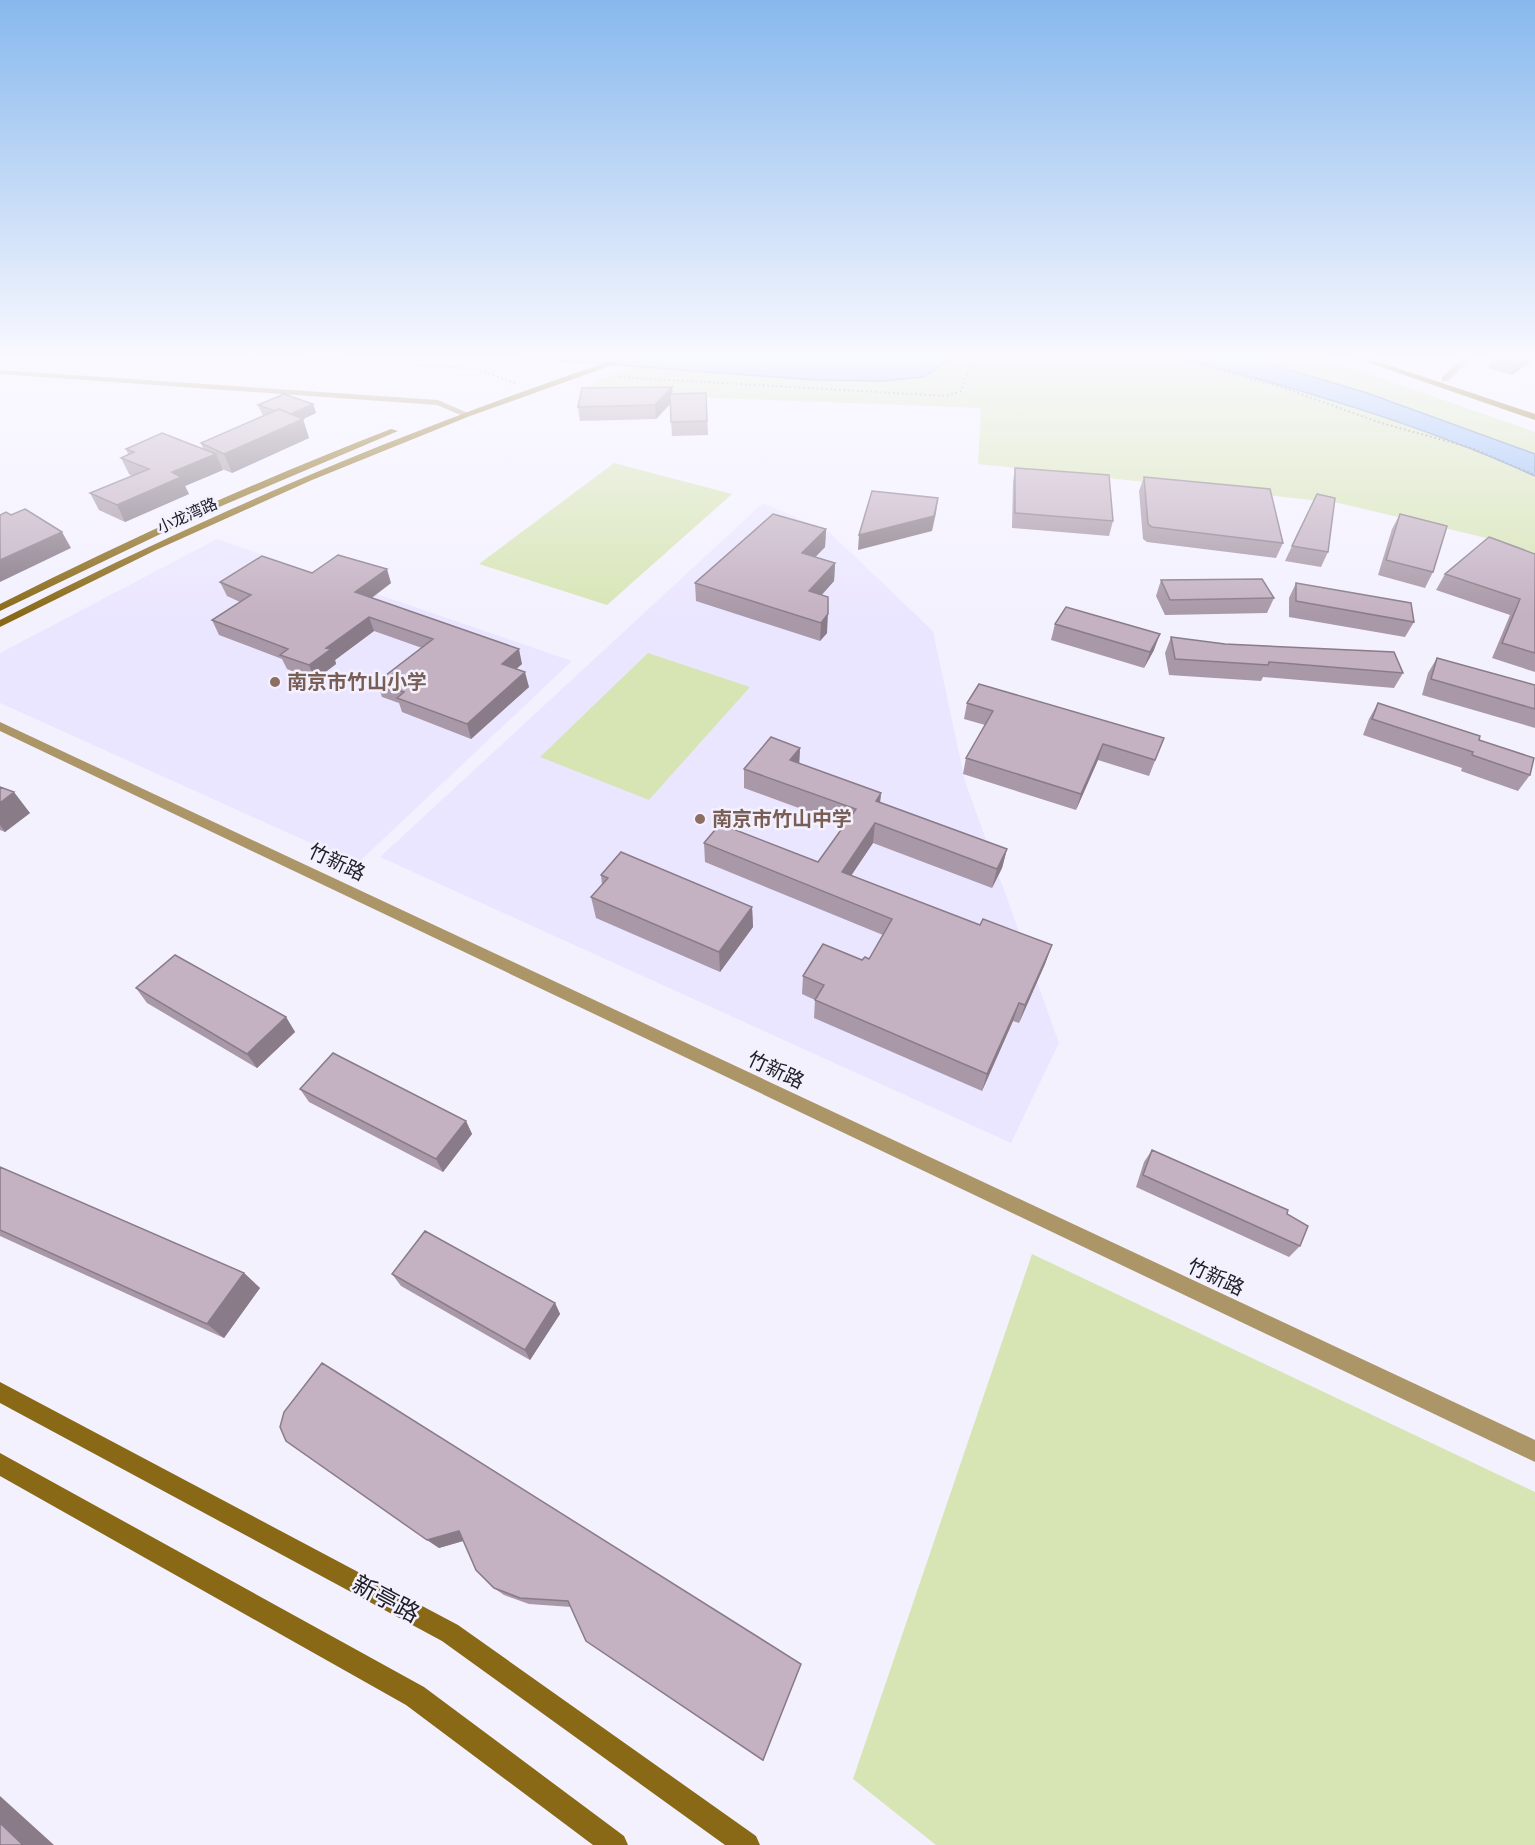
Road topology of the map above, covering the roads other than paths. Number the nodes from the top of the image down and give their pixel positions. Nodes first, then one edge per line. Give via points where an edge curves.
1 (359, 444) edge
2 (391, 444) edge
3 (0, 608) edge
4 (0, 624) edge
5 (0, 726) edge
6 (0, 1392) edge
7 (1535, 1451) edge
8 (0, 1464) edge
9 (615, 1845) edge
10 (747, 1845) edge

1 - 3 main road, 小龙湾路 via 94,559
2 - 4 main road, 小龙湾路 via 294,483 109,567
5 - 7 street, 竹新路
6 - 10 main road, 新亭路 via 450,1633
8 - 9 main road via 415,1696

